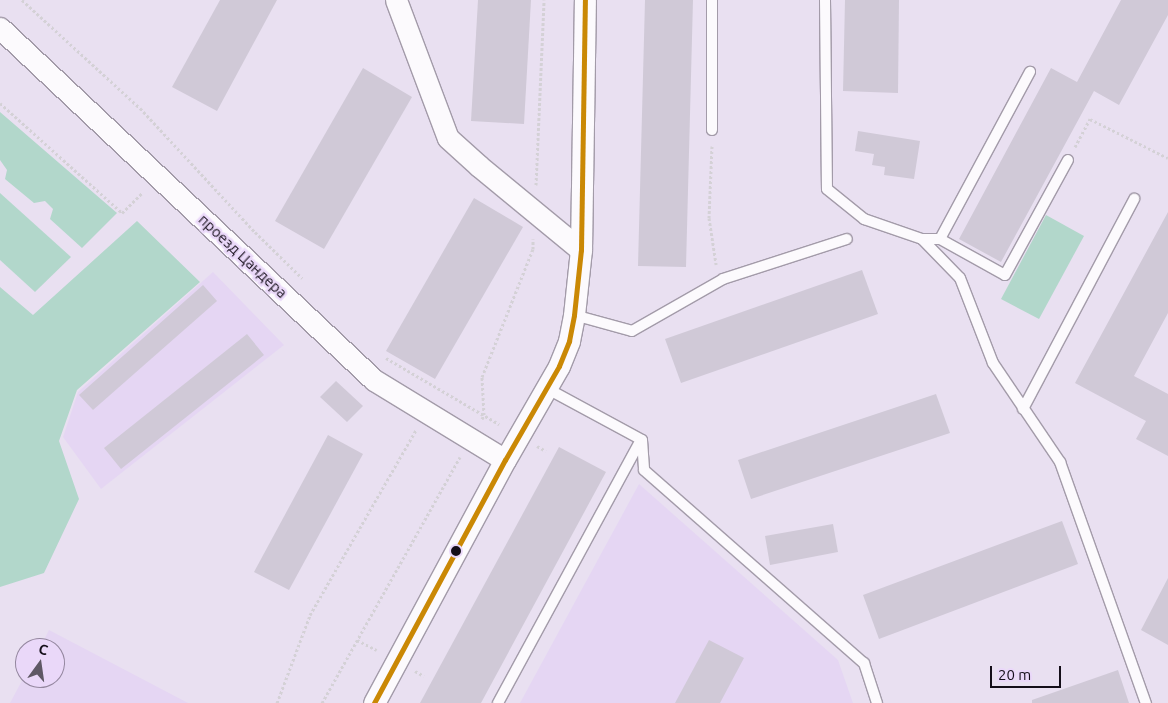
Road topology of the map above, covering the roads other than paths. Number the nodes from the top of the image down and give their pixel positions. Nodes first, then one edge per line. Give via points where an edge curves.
1 (396, 0) edge
2 (585, 0) edge
3 (712, 0) edge
4 (825, 0) edge
5 (0, 28) edge
6 (1030, 72) dead end
7 (712, 130) road end
8 (1068, 160) road end
9 (1134, 200) dead end
10 (847, 239) dead end
11 (922, 239) junction
12 (940, 240) junction
13 (581, 250) junction
14 (574, 315) junction
15 (546, 388) junction
16 (1024, 409) junction
17 (642, 440) junction
18 (505, 460) junction
19 (374, 703) edge
20 (498, 703) edge
21 (877, 703) edge
22 (1146, 703) edge

1 - 13 street via 448,138
2 - 13 street
3 - 7 lane
4 - 11 lane via 827,189 864,219
5 - 18 street, проезд Цандера via 363,371
6 - 12 lane
8 - 12 lane via 1005,275
9 - 16 lane
10 - 14 lane via 718,282 632,331
11 - 12 lane
11 - 16 lane via 960,278 993,363
13 - 14 street
14 - 15 street via 569,341
15 - 17 lane
15 - 18 street
16 - 22 lane via 1060,462
17 - 20 lane
17 - 21 lane via 644,470 864,663
18 - 19 street

